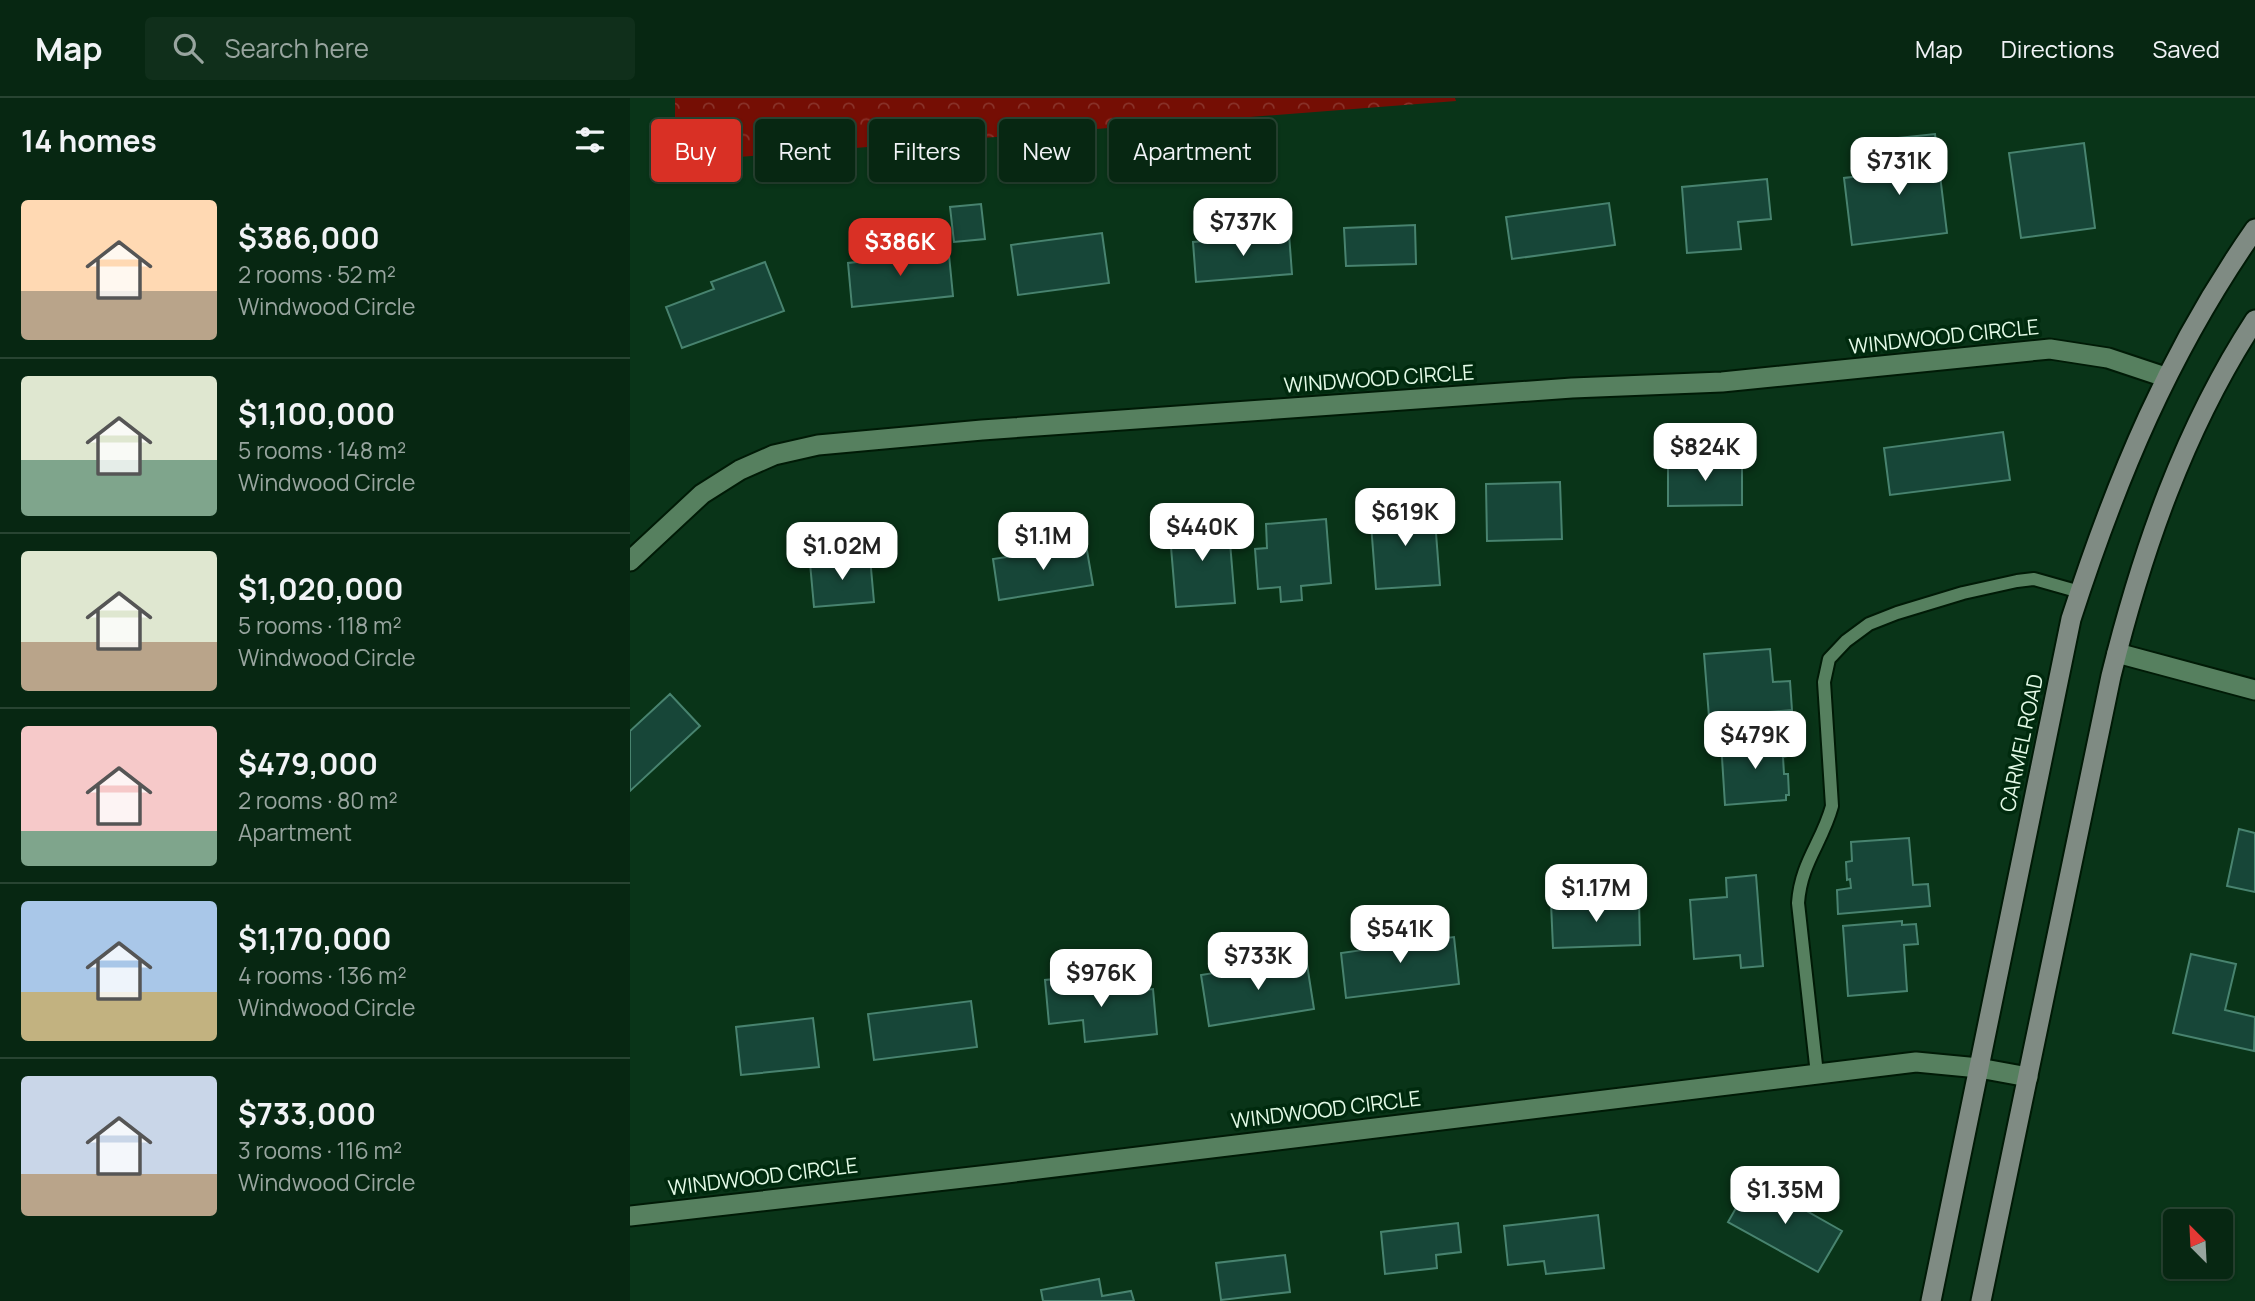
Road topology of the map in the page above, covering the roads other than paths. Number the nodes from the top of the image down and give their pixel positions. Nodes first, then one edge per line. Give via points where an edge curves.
1 (2255, 229) edge
2 (2255, 320) edge
3 (2165, 377) junction
4 (630, 561) edge
5 (2080, 592) junction
6 (2117, 653) junction
7 (2255, 690) edge
8 (1979, 1068) junction
9 (1817, 1074) junction
10 (2028, 1077) junction
11 (630, 1216) edge
12 (1931, 1301) edge
13 (1981, 1301) edge

1 - 3 main road, CARMEL ROAD
2 - 6 main road via 2209,398 2178,466 2153,531
3 - 4 street, WINDWOOD CIRCLE via 2108,358 2050,349 1722,382 1572,388 818,445 774,455 740,470 702,494
3 - 5 main road, CARMEL ROAD via 2132,450
5 - 8 main road, CARMEL ROAD
5 - 9 lane via 2034,579 1963,593 1869,624 1829,659 1824,682 1832,806 1799,882 1798,903
6 - 7 street
6 - 10 main road
8 - 9 street, WINDWOOD CIRCLE via 1916,1062
8 - 10 street, WINDWOOD CIRCLE
8 - 12 main road, CARMEL ROAD
9 - 11 street, WINDWOOD CIRCLE
10 - 13 main road

